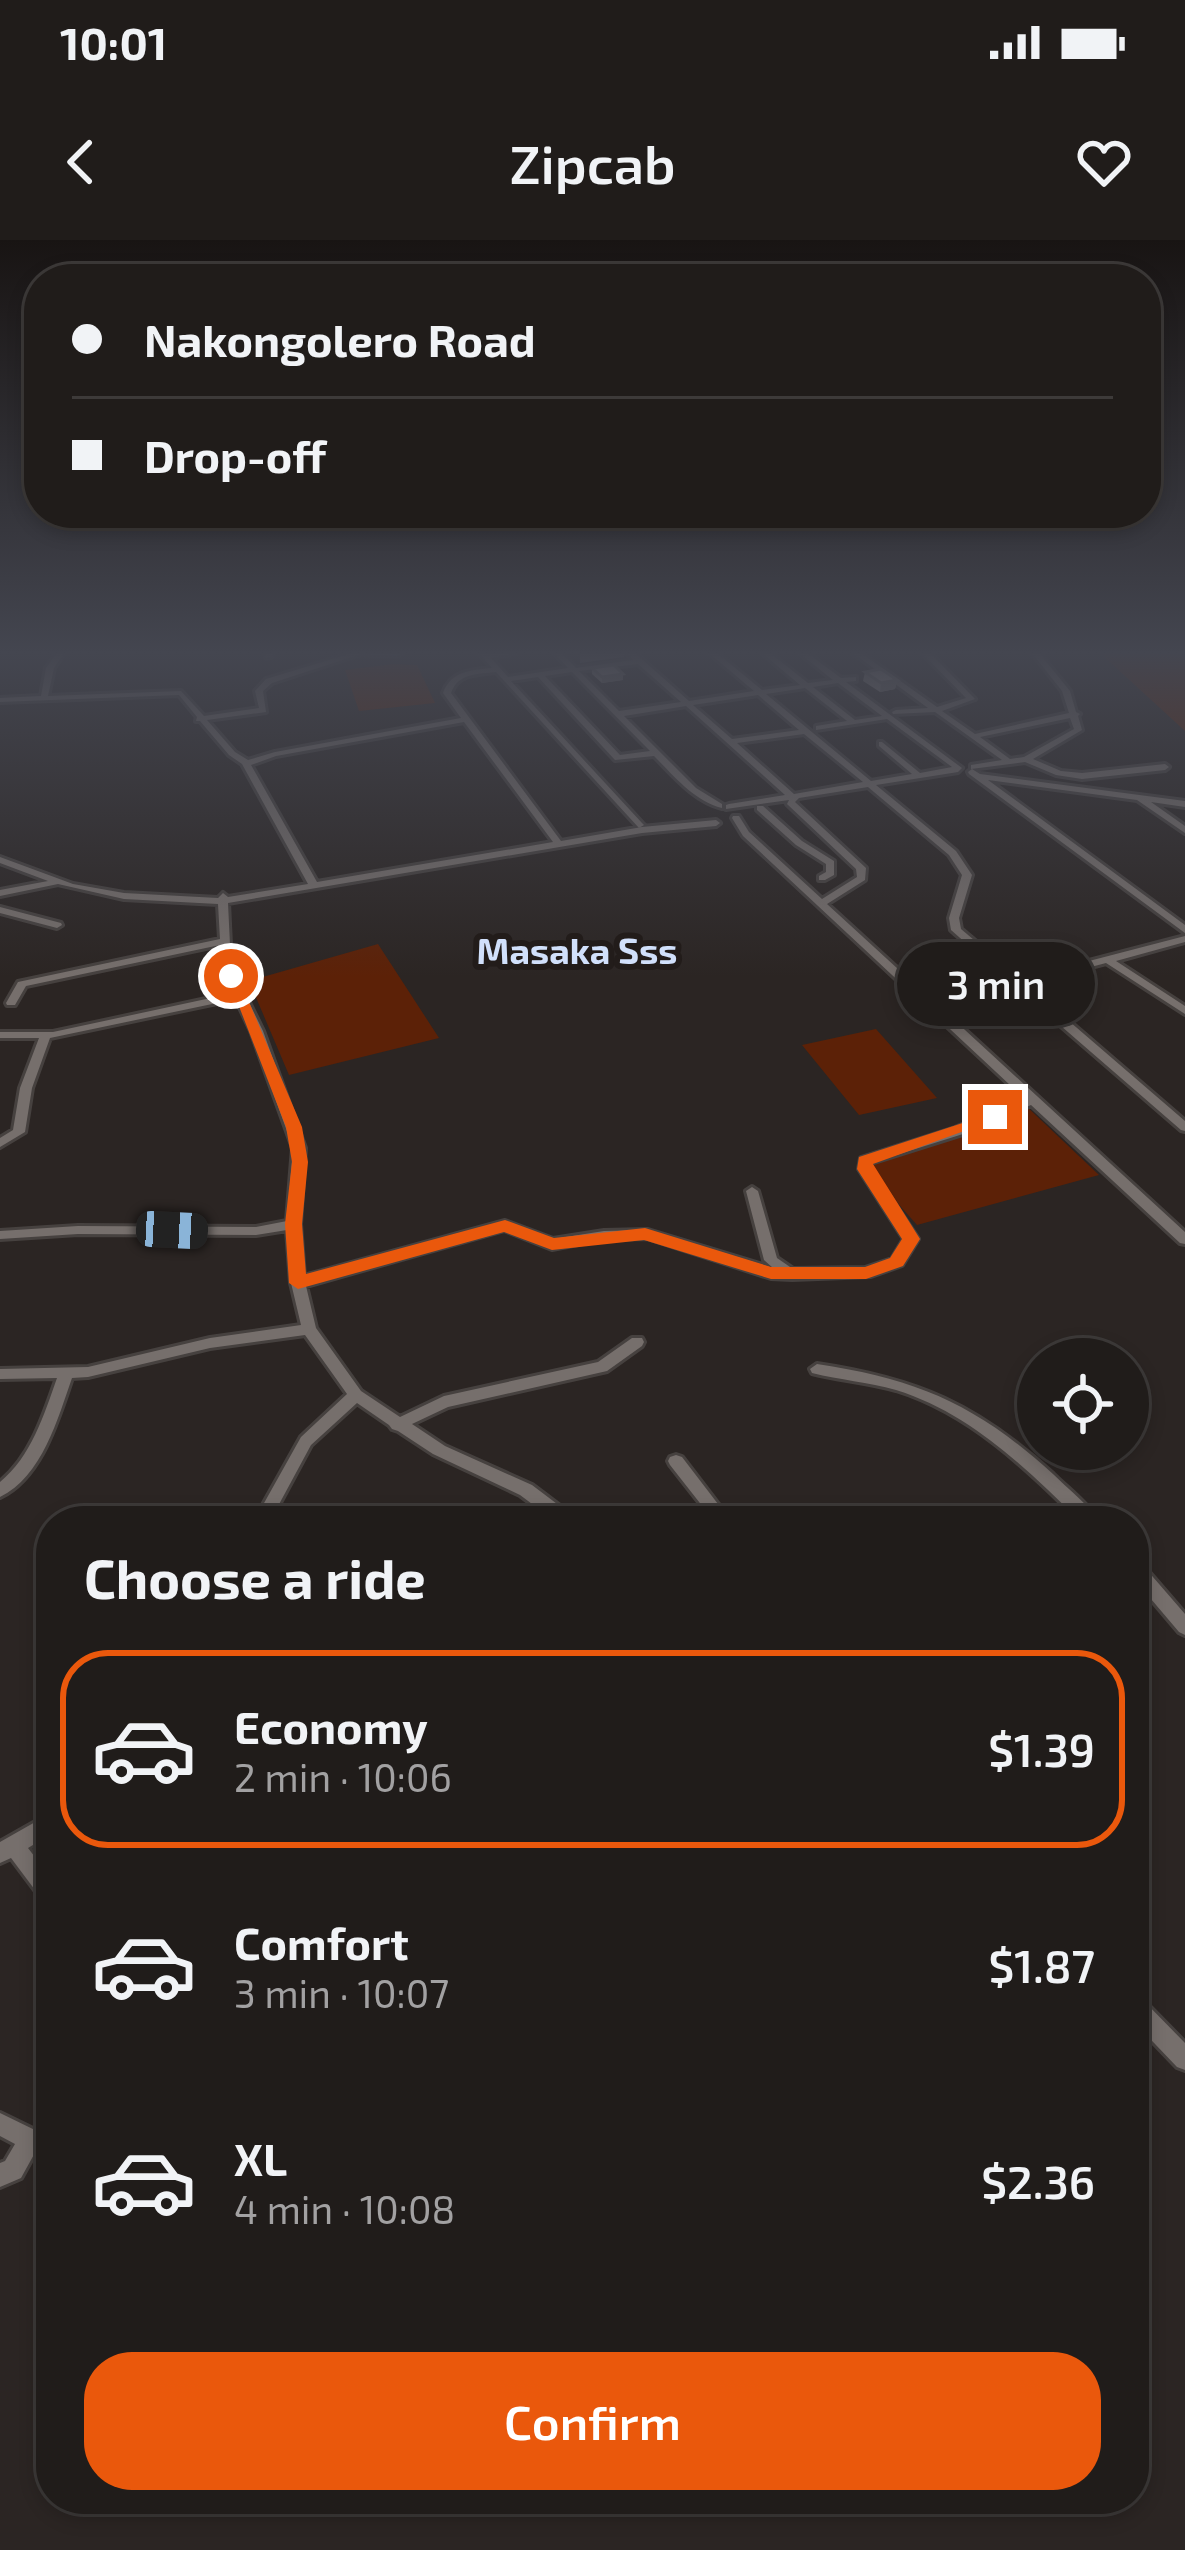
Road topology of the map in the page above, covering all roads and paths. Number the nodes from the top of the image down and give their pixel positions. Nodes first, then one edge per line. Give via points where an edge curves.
1 (244, 761) edge
2 (257, 761) edge
3 (494, 761) edge
4 (581, 761) edge
5 (664, 761) edge
6 (751, 761) edge
7 (849, 761) edge
8 (856, 761) edge
9 (901, 761) edge
10 (954, 761) edge
11 (1008, 761) edge
12 (1031, 761) edge
13 (246, 763) junction
14 (1165, 767) dead end
15 (967, 770) junction
16 (919, 776) junction
17 (882, 784) junction
18 (694, 790) junction
19 (1074, 791) junction
20 (1139, 797) junction
21 (794, 800) junction
22 (1185, 804) edge
23 (1097, 805) dead end
24 (760, 808) junction
25 (730, 811) junction
26 (701, 812) junction
27 (719, 823) junction
28 (639, 825) junction
29 (1185, 830) edge
30 (746, 834) junction
31 (557, 842) junction
32 (0, 849) edge
33 (0, 860) edge
34 (822, 878) dead end
35 (60, 880) junction
36 (314, 885) junction
37 (0, 893) edge
38 (223, 899) junction
39 (822, 903) junction
40 (5, 911) edge
41 (0, 924) edge
42 (57, 925) dead end
43 (1185, 934) edge
44 (225, 941) junction
45 (1108, 960) junction
46 (1013, 981) junction
47 (241, 994) junction
48 (10, 1003) dead end
49 (932, 1006) junction
50 (1185, 1011) edge
51 (0, 1035) edge
52 (46, 1036) junction
53 (1032, 1100) junction
54 (1185, 1127) edge
55 (0, 1143) edge
56 (752, 1191) dead end
57 (293, 1224) junction
58 (0, 1235) edge
59 (1185, 1240) edge
60 (792, 1274) junction
61 (298, 1283) junction
62 (309, 1330) junction
63 (638, 1342) dead end
64 (817, 1369) dead end
65 (0, 1374) edge
66 (66, 1375) junction
67 (356, 1395) junction
68 (397, 1425) junction
69 (676, 1461) dead end
70 (0, 1491) edge
71 (270, 1506) edge
72 (547, 1506) edge
73 (711, 1506) edge
74 (1076, 1506) edge
75 (1149, 1585) edge
76 (1185, 1627) edge
77 (36, 1832) edge
78 (7, 1849) edge
79 (36, 1879) edge
80 (1149, 2022) edge
81 (1185, 2059) edge
82 (0, 2124) edge
83 (0, 2175) edge

1 - 13 street
2 - 13 street
3 - 31 street
4 - 28 street
5 - 18 street
6 - 21 street
7 - 17 street
8 - 17 street
9 - 16 street
10 - 15 street
11 - 15 street
12 - 14 street via 1069,776
13 - 36 street
15 - 16 street
15 - 17 street
15 - 19 street
15 - 43 street
16 - 17 street
17 - 21 street
17 - 46 street via 960,862 967,874 956,930
18 - 25 street
18 - 26 street
19 - 20 street
19 - 23 street
20 - 22 street
20 - 29 street
21 - 24 street
21 - 25 street
21 - 39 street via 861,868 852,888
24 - 25 street
24 - 34 street via 831,863
25 - 26 street
25 - 27 street
25 - 30 street
26 - 27 street
26 - 28 street
27 - 30 street
27 - 31 street
28 - 31 street
30 - 39 street
31 - 36 street
31 - 38 street
32 - 35 street
33 - 35 street
35 - 37 street
35 - 38 street via 124,896
36 - 38 street
38 - 44 street
39 - 49 street
40 - 41 street
40 - 42 street
43 - 45 street
44 - 47 street via 226,966
44 - 48 street via 27,983
45 - 46 street
45 - 50 street
46 - 49 street
46 - 54 street
47 - 52 street
47 - 57 street via 294,1127 300,1162
49 - 53 street
51 - 52 street
52 - 55 street via 19,1132
53 - 59 street
53 - 60 street via 865,1161 910,1233 897,1262 866,1273
56 - 60 street via 771,1260
57 - 58 street
57 - 61 street
60 - 61 street via 645,1234 552,1244 505,1226
61 - 62 street
62 - 66 street
62 - 67 street
63 - 68 street via 602,1367 444,1402
64 - 74 street via 891,1381 955,1406
65 - 66 street
66 - 70 street via 18,1477
67 - 68 street
67 - 71 street via 306,1441
68 - 72 street
69 - 73 street
75 - 76 street
77 - 78 street
78 - 79 street
80 - 81 street
82 - 83 street via 31,2140 13,2170

